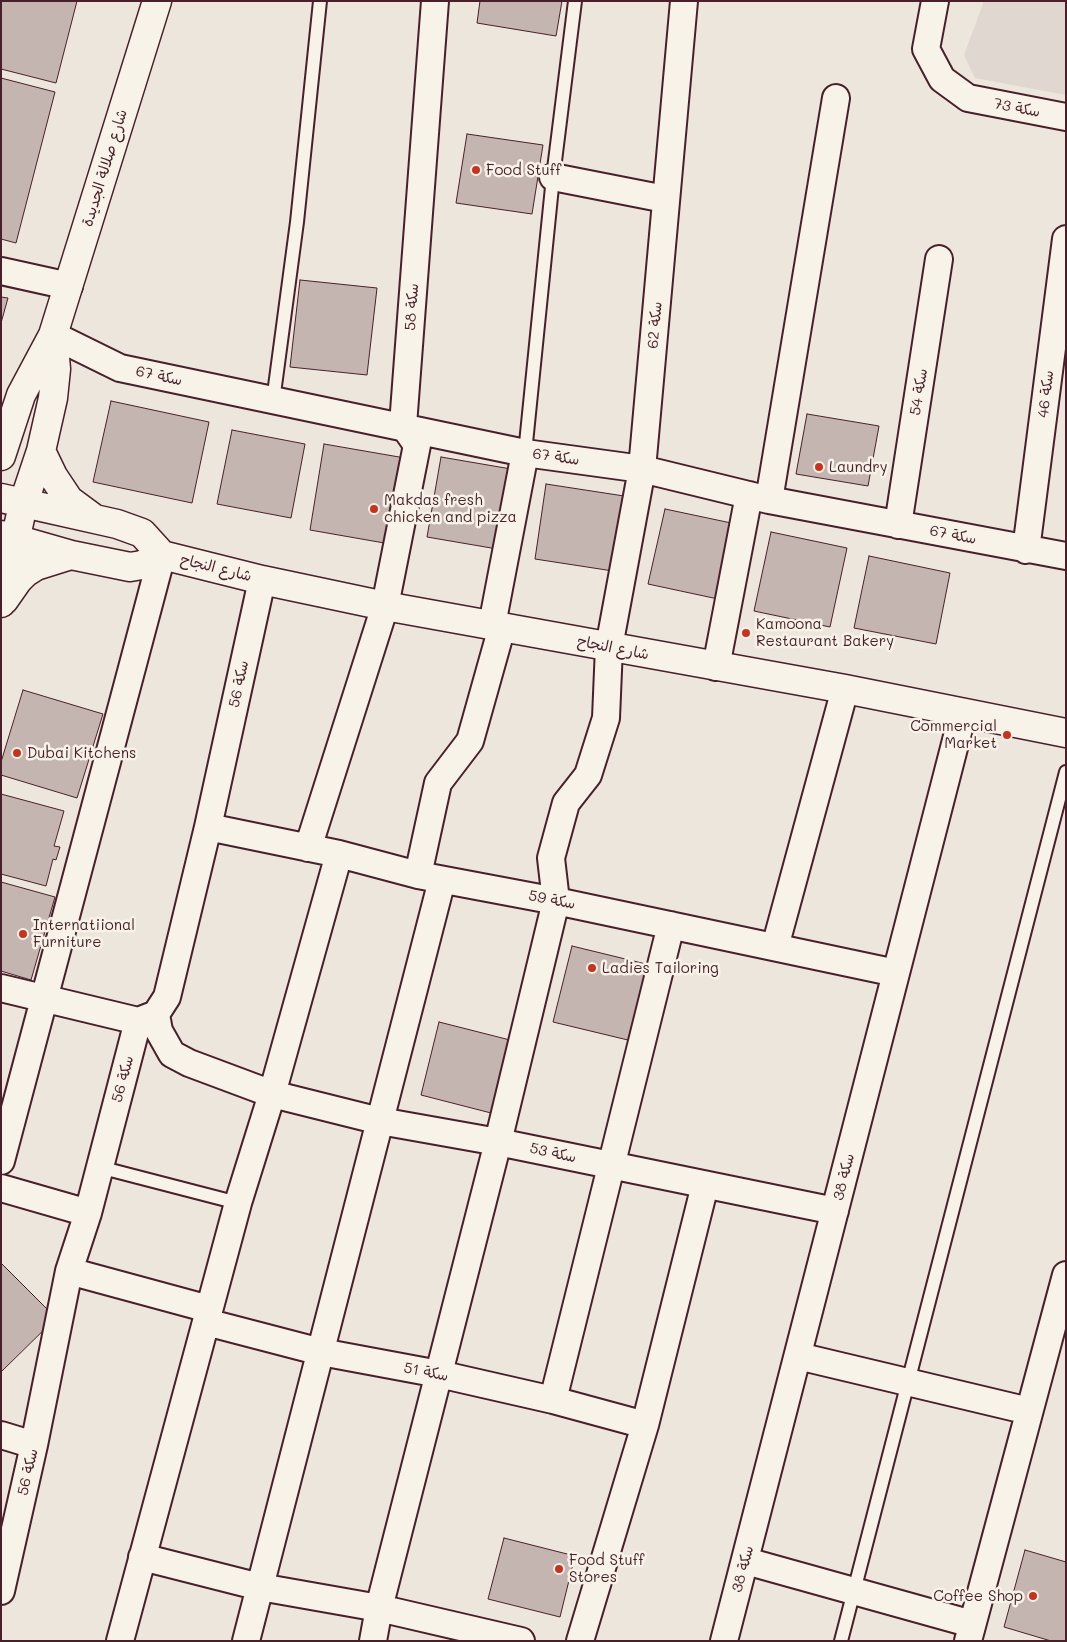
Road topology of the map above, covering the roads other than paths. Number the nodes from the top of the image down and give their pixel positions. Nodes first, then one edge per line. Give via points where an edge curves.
1 (157, 1) edge
2 (320, 1) edge
3 (435, 1) edge
4 (575, 1) edge
5 (684, 1) edge
6 (935, 1) edge
7 (836, 98) dead end
8 (1066, 117) edge
9 (553, 177) junction
10 (666, 199) junction
11 (1066, 239) edge
12 (939, 259) dead end
13 (1, 271) edge
14 (69, 286) junction
15 (53, 336) junction
16 (274, 401) junction
17 (403, 425) junction
18 (3, 447) edge
19 (41, 451) junction
20 (525, 453) junction
21 (642, 469) junction
22 (759, 498) junction
23 (12, 501) edge
24 (96, 519) junction
25 (898, 525) junction
26 (9, 537) edge
27 (1026, 550) junction
28 (71, 555) junction
29 (162, 555) junction
30 (1066, 556) edge
31 (262, 580) junction
32 (1, 603) edge
33 (385, 606) junction
34 (497, 626) junction
35 (609, 647) junction
36 (716, 667) junction
37 (844, 689) junction
38 (963, 713) junction
39 (1066, 733) edge
40 (1066, 772) edge
41 (208, 827) junction
42 (308, 848) junction
43 (339, 854) junction
44 (430, 878) junction
45 (556, 901) junction
46 (671, 925) junction
47 (775, 947) junction
48 (896, 973) junction
49 (1, 988) edge
50 (45, 999) junction
51 (147, 1018) junction
52 (272, 1094) junction
53 (380, 1122) junction
54 (498, 1142) junction
55 (1, 1160) edge
56 (611, 1165) junction
57 (99, 1167) junction
58 (705, 1185) junction
59 (1, 1188) edge
60 (238, 1203) junction
61 (835, 1211) junction
62 (88, 1213) junction
63 (69, 1271) junction
64 (1066, 1275) edge
65 (208, 1315) junction
66 (321, 1352) junction
67 (798, 1356) junction
68 (439, 1374) junction
69 (910, 1382) junction
70 (553, 1400) junction
71 (1029, 1411) junction
72 (645, 1425) junction
73 (1, 1435) edge
74 (34, 1445) junction
75 (142, 1557) junction
76 (746, 1561) junction
77 (260, 1587) junction
78 (1, 1591) edge
79 (854, 1592) junction
80 (379, 1608) junction
81 (970, 1632) edge
82 (120, 1641) edge
83 (246, 1641) edge
84 (373, 1641) edge
85 (521, 1641) edge
86 (580, 1641) edge
87 (724, 1641) edge
88 (841, 1641) edge

1 - 14 street, شارع صلالة الجديدة
2 - 16 lane
3 - 17 street, سكة 58
4 - 9 lane
5 - 10 street, سكة 62
6 - 8 street, سكة 73 via 926,49 942,78 968,98
7 - 22 street
9 - 10 street
9 - 20 lane
10 - 21 street, سكة 62
11 - 27 street, سكة 46
12 - 25 street, سكة 54
13 - 14 street
14 - 15 street, شارع صلالة الجديدة
15 - 16 street, سكة 67 via 120,368
15 - 18 street, شارع صلالة الجديدة via 21,395
15 - 19 street, شارع صلالة الجديدة via 56,369 53,398
16 - 17 street, سكة 67
17 - 20 street, سكة 67
17 - 33 street via 418,445
19 - 23 street, شارع صلالة الجديدة
19 - 24 street via 69,500
20 - 21 street, سكة 67
20 - 34 street
21 - 22 street, سكة 67
21 - 35 street, سكة 62
22 - 25 street, سكة 67
22 - 36 street
23 - 24 street, شارع النجاح
23 - 26 street, شارع صلالة الجديدة
24 - 29 street, شارع النجاح via 142,533
25 - 27 street, سكة 67
26 - 28 street, شارع النجاح
26 - 32 street, شارع صلالة الجديدة
27 - 30 street, سكة 67
28 - 29 street, شارع النجاح via 130,567 142,566
28 - 32 street via 36,566 18,580
29 - 31 street, شارع النجاح
29 - 50 street
31 - 33 street, شارع النجاح
31 - 41 street, سكة 56
33 - 34 street, شارع النجاح
33 - 42 street
34 - 35 street, شارع النجاح
34 - 44 street via 470,741 438,784
35 - 36 street, شارع النجاح
35 - 45 street, سكة 62 via 606,718 588,775 566,803 551,858
36 - 37 street, شارع النجاح
37 - 38 street, شارع النجاح
37 - 47 street
38 - 39 street, شارع النجاح
38 - 48 street, سكة 38
40 - 69 lane
41 - 42 street, سكة 59
41 - 51 street, سكة 56 via 167,997
42 - 43 street, سكة 59
43 - 44 street, سكة 59
43 - 52 street
44 - 45 street, سكة 59
44 - 53 street
45 - 46 street, سكة 59
45 - 54 street
46 - 47 street, سكة 59
46 - 56 street
47 - 48 street, سكة 59
48 - 61 street, سكة 38
49 - 50 street
50 - 51 street
50 - 55 street
51 - 52 street, سكة 53 via 172,1054
51 - 57 street, سكة 56
52 - 53 street, سكة 53
52 - 60 street
53 - 54 street, سكة 53
53 - 66 street
54 - 56 street, سكة 53
54 - 68 street
56 - 58 street, سكة 53
56 - 70 street
57 - 60 lane
57 - 62 street, سكة 56
58 - 61 street, سكة 53
58 - 72 street
59 - 62 street
60 - 65 street
61 - 67 street, سكة 38
62 - 63 street, سكة 56
63 - 65 street, سكة 51
63 - 74 street, سكة 56
64 - 71 street
65 - 66 street, سكة 51
65 - 75 street
66 - 68 street, سكة 51
66 - 77 street
67 - 69 street
67 - 76 street, سكة 38
68 - 70 street, سكة 51
68 - 80 street
69 - 71 street
69 - 79 lane
70 - 72 street, سكة 51
71 - 81 street
72 - 86 street
73 - 74 street
74 - 78 street, سكة 56
75 - 77 street
75 - 82 street
76 - 79 street
76 - 87 street, سكة 38
77 - 80 street
77 - 83 street
79 - 81 street
79 - 88 lane
80 - 84 street
80 - 85 street

